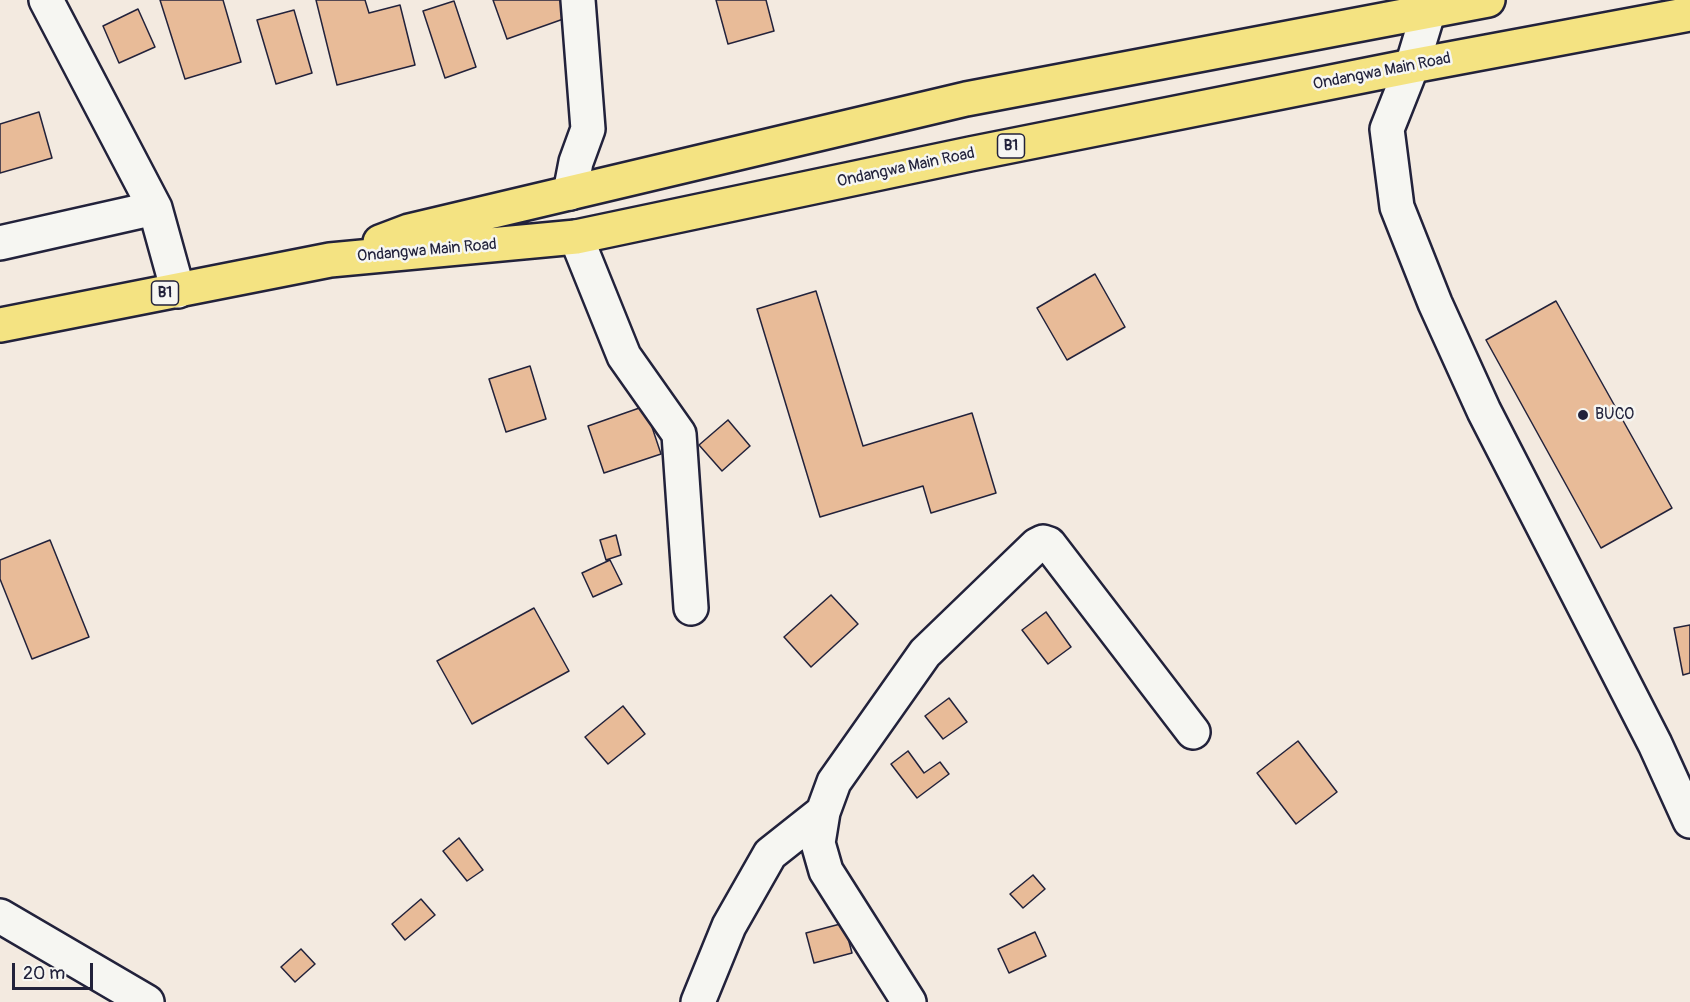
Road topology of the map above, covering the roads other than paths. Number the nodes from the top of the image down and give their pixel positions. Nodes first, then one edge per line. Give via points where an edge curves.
1 (46, 0) edge
2 (578, 0) edge
3 (1488, 0) edge
4 (1429, 6) edge
5 (1690, 14) edge
6 (1412, 66) junction
7 (570, 193) junction
8 (155, 208) junction
9 (576, 237) junction
10 (0, 243) edge
11 (330, 260) junction
12 (178, 291) junction
13 (0, 325) edge
14 (691, 608) dead end
15 (1193, 732) dead end
16 (823, 812) junction
17 (1690, 821) edge
18 (0, 916) edge
19 (147, 1002) edge
20 (698, 1002) edge
21 (909, 1002) edge

1 - 8 street
2 - 7 street via 588,129
3 - 4 main road, Ondangwa Main Road / B1
4 - 6 street
4 - 7 main road, Ondangwa Main Road / B1 via 966,99
5 - 6 main road, Ondangwa Main Road / B1
6 - 9 main road, Ondangwa Main Road / B1
6 - 17 street via 1388,129 1397,207 1484,411 1655,744
7 - 11 main road, Ondangwa Main Road / B1 via 409,231
8 - 10 street
8 - 12 street
9 - 11 main road, Ondangwa Main Road / B1
9 - 14 street via 624,356 679,435
11 - 12 main road, Ondangwa Main Road / B1
12 - 13 main road, Ondangwa Main Road / B1
15 - 16 street via 1049,544 1043,542 925,653 834,782
16 - 20 street via 770,854 729,926
16 - 21 street via 818,843 826,871
18 - 19 street

